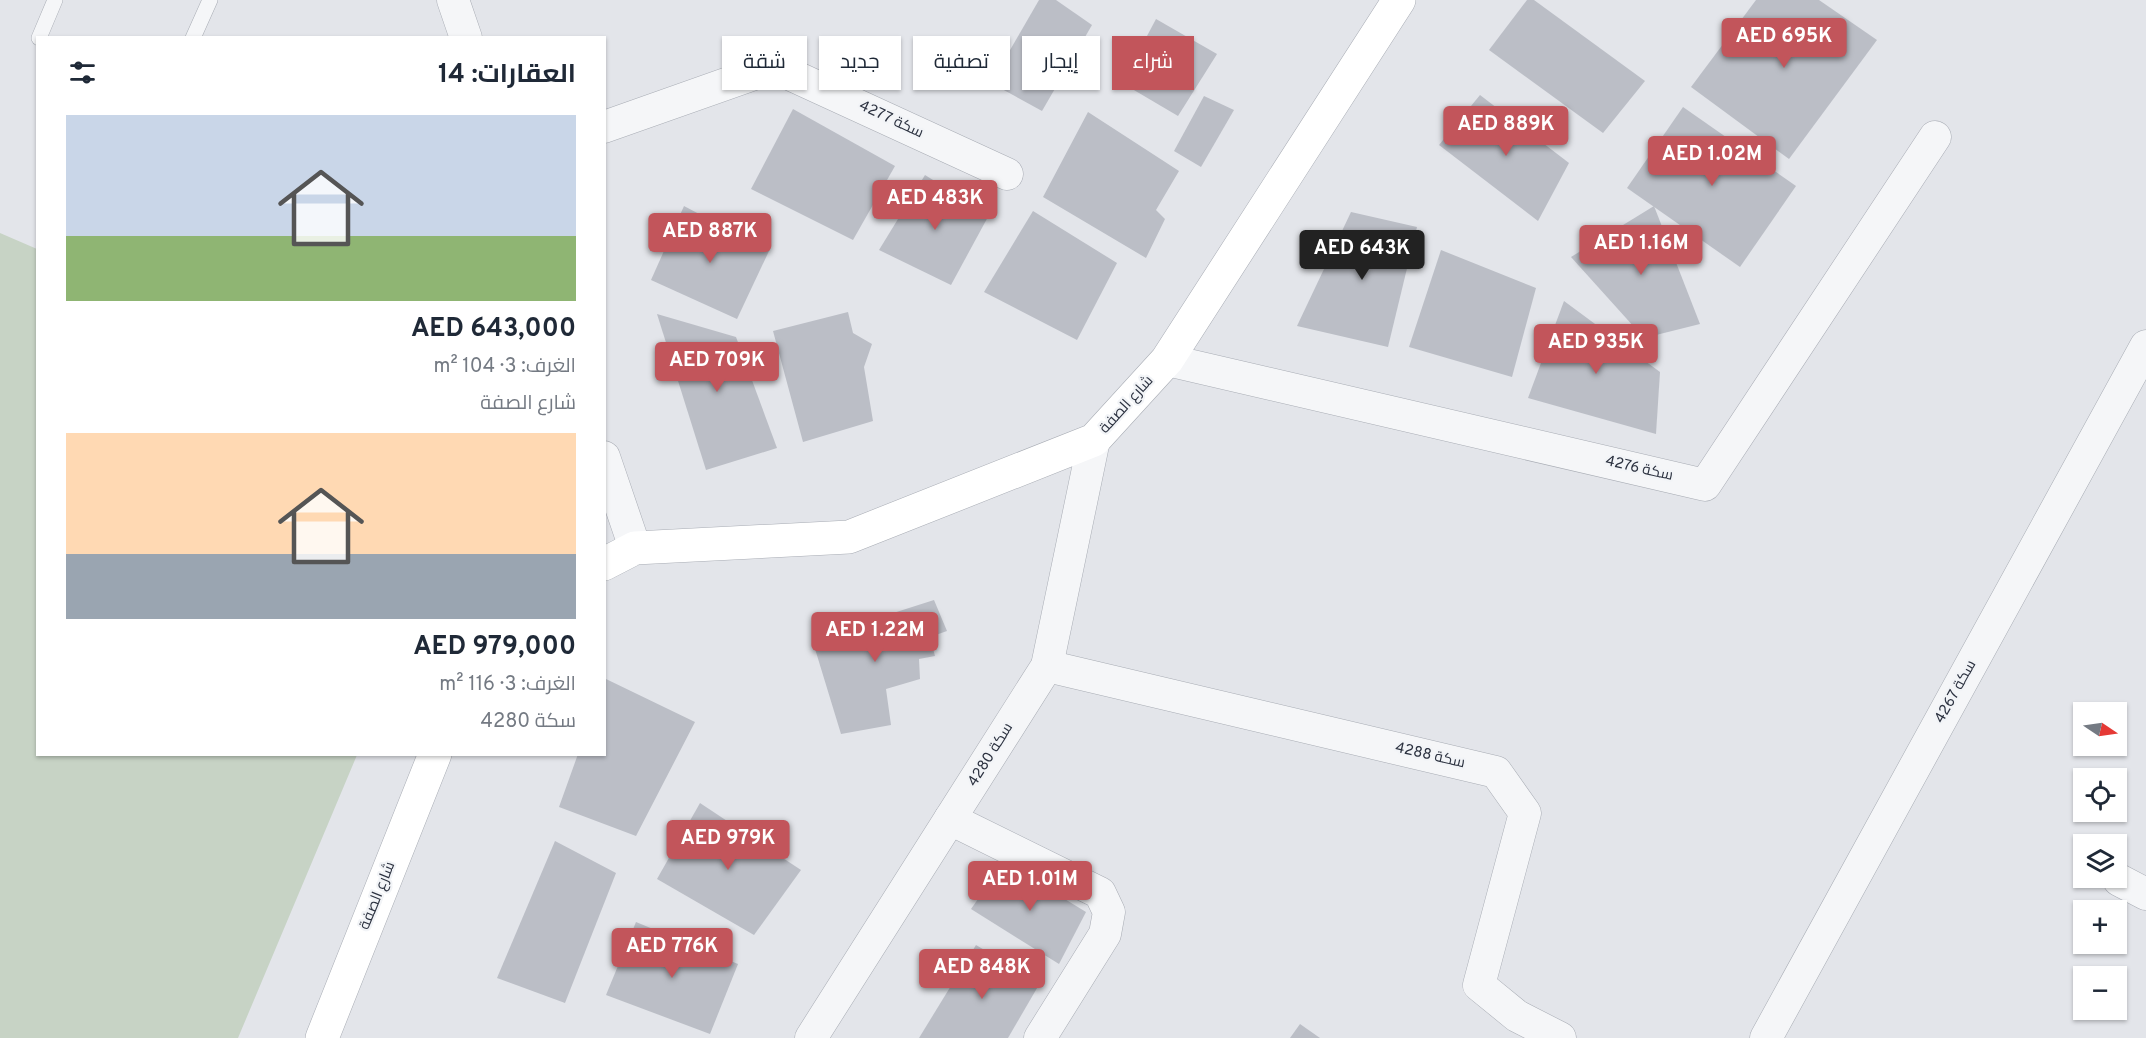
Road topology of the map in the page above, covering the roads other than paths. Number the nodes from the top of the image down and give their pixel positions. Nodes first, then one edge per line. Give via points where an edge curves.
1 (55, 0) edge
2 (210, 0) edge
3 (453, 0) edge
4 (1399, 0) edge
5 (40, 36) edge
6 (194, 36) edge
7 (465, 36) edge
8 (606, 126) edge
9 (1935, 137) dead end
10 (1007, 174) dead end
11 (2146, 346) edge
12 (1167, 360) junction
13 (1094, 440) junction
14 (606, 463) edge
15 (635, 548) junction
16 (606, 563) edge
17 (1047, 666) junction
18 (434, 756) edge
19 (950, 819) junction
20 (2127, 884) edge
21 (2146, 894) edge
22 (322, 1038) edge
23 (811, 1038) edge
24 (1040, 1038) edge
25 (1560, 1038) edge
26 (1766, 1038) edge

1 - 5 lane
2 - 6 lane
3 - 7 street
4 - 12 street, شارع الصفة
8 - 10 street, سكة 4277 via 774,67
9 - 12 street, سكة 4276 via 1705,485
11 - 26 street, سكة 4267
12 - 13 street, شارع الصفة
13 - 15 street, شارع الصفة via 849,537
13 - 17 street, سكة 4280
14 - 15 street
15 - 16 street, شارع الصفة
17 - 19 street, سكة 4280
17 - 25 street, سكة 4288 via 1496,772 1525,813 1479,985 1516,1016
18 - 22 street, شارع الصفة
19 - 23 street, سكة 4280
19 - 24 street via 1100,893 1109,912 1105,934
20 - 21 street

